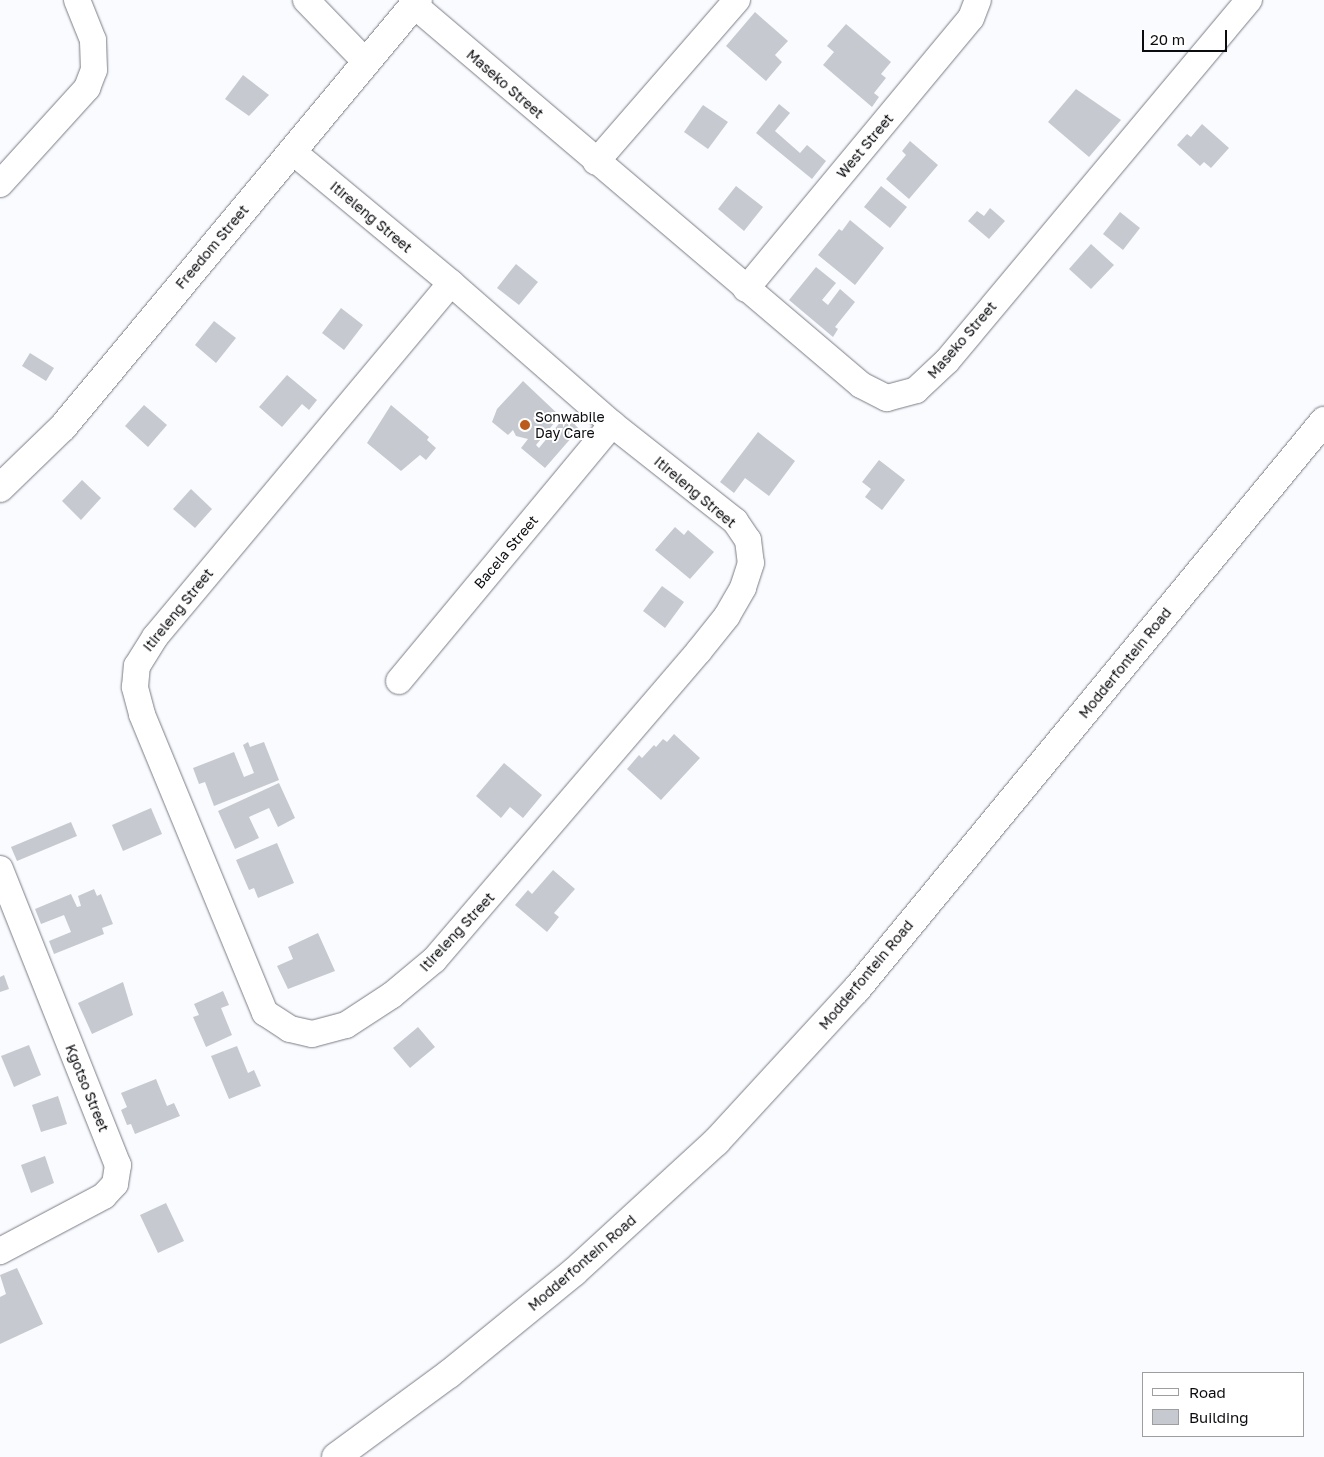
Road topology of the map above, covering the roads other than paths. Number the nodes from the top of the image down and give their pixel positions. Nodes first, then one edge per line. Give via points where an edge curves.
1 (77, 0) edge
2 (306, 0) edge
3 (737, 0) edge
4 (978, 0) edge
5 (1249, 0) edge
6 (416, 3) edge
7 (366, 61) junction
8 (292, 150) junction
9 (596, 162) junction
10 (0, 184) edge
11 (451, 282) junction
12 (746, 289) junction
13 (1324, 421) edge
14 (612, 424) junction
15 (0, 488) edge
16 (399, 681) dead end
17 (0, 869) edge
18 (0, 1251) edge
19 (336, 1457) edge

1 - 10 street via 93,40 94,70 87,88
2 - 7 street
3 - 9 street
4 - 12 street, West Street via 971,18
5 - 12 street, Maseko Street via 947,361 916,390 887,398 876,395 861,386
6 - 7 main road, Freedom Street
6 - 9 street, Maseko Street
7 - 8 main road, Freedom Street
8 - 11 street, Itireleng Street
8 - 15 main road, Freedom Street via 63,426
9 - 12 street, Maseko Street
11 - 14 street, Itireleng Street
11 - 14 street, Itireleng Street via 155,637 137,666 135,688 142,714 265,1013 275,1022 312,1034 346,1026 392,995 434,960 699,651 727,616 743,588 751,564 748,540 735,521
13 - 19 main road, Modderfontein Road via 856,990 716,1142 574,1272 456,1368
14 - 16 street, Bacela Street
17 - 18 street, Kgotso Street via 118,1165 115,1184 104,1196

